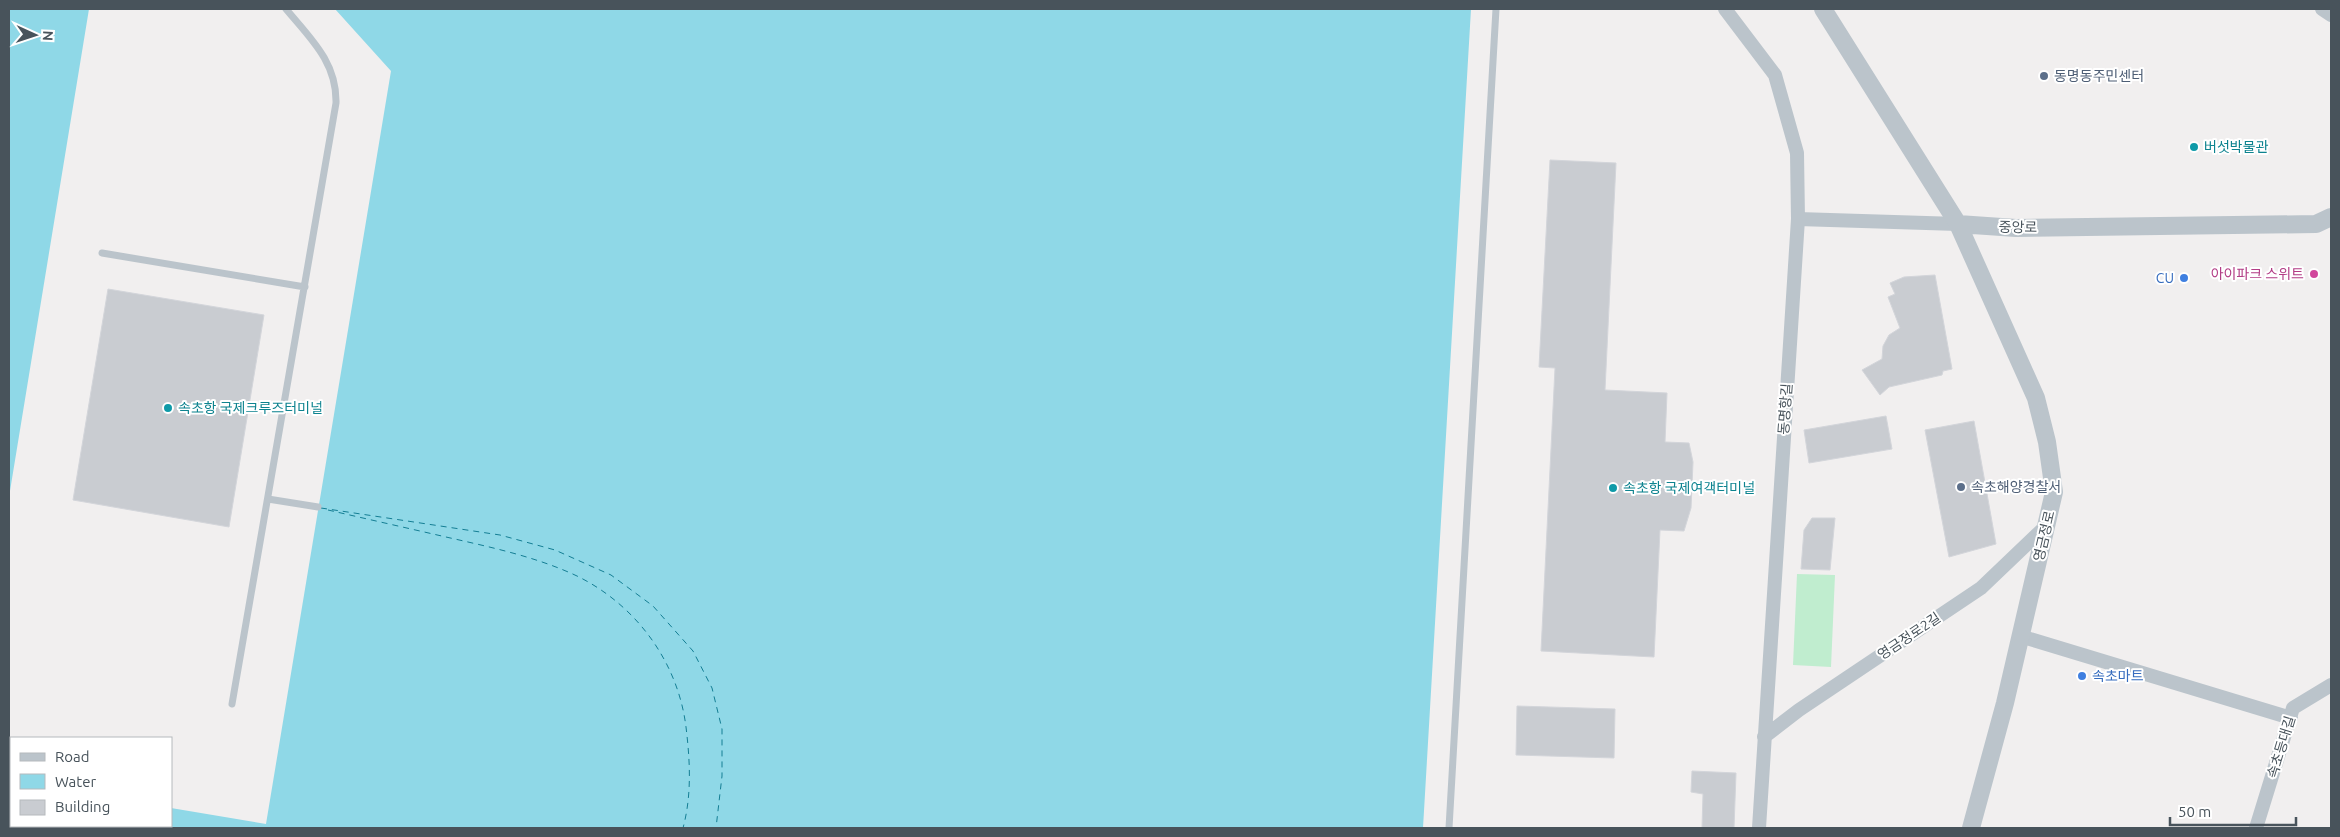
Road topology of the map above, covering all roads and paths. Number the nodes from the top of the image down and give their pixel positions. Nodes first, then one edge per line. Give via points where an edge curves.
1 (286, 9) edge
2 (1496, 9) edge
3 (1725, 9) edge
4 (1823, 9) edge
5 (2322, 9) edge
6 (2331, 15) edge
7 (2331, 216) edge
8 (1798, 219) junction
9 (1958, 224) junction
10 (102, 253) dead end
11 (304, 287) junction
12 (268, 499) junction
13 (318, 508) dead end
14 (2046, 526) junction
15 (2020, 636) junction
16 (2331, 685) edge
17 (232, 704) dead end
18 (2291, 718) junction
19 (1764, 737) junction
20 (1449, 828) edge
21 (1758, 828) edge
22 (1971, 828) edge
23 (2256, 828) edge

1 - 11 lane via 331,68 336,86 336,103
2 - 20 lane
3 - 8 street, 동명항길 via 1775,75 1797,153
4 - 9 street
5 - 6 street
7 - 9 street, 중앙로 via 2316,224 2016,228
8 - 9 street
8 - 19 street, 동명항길
9 - 14 street, 영금정로 via 2036,398 2047,442 2054,492
10 - 11 lane
11 - 12 lane
12 - 13 lane
12 - 17 lane
14 - 15 street, 영금정로
14 - 19 street, 영금정로2길 via 1981,588
15 - 18 street
15 - 22 street, 영금정로
16 - 18 street, 속초등대길 via 2293,708
18 - 23 street, 속초등대길
19 - 21 street, 동명항길

